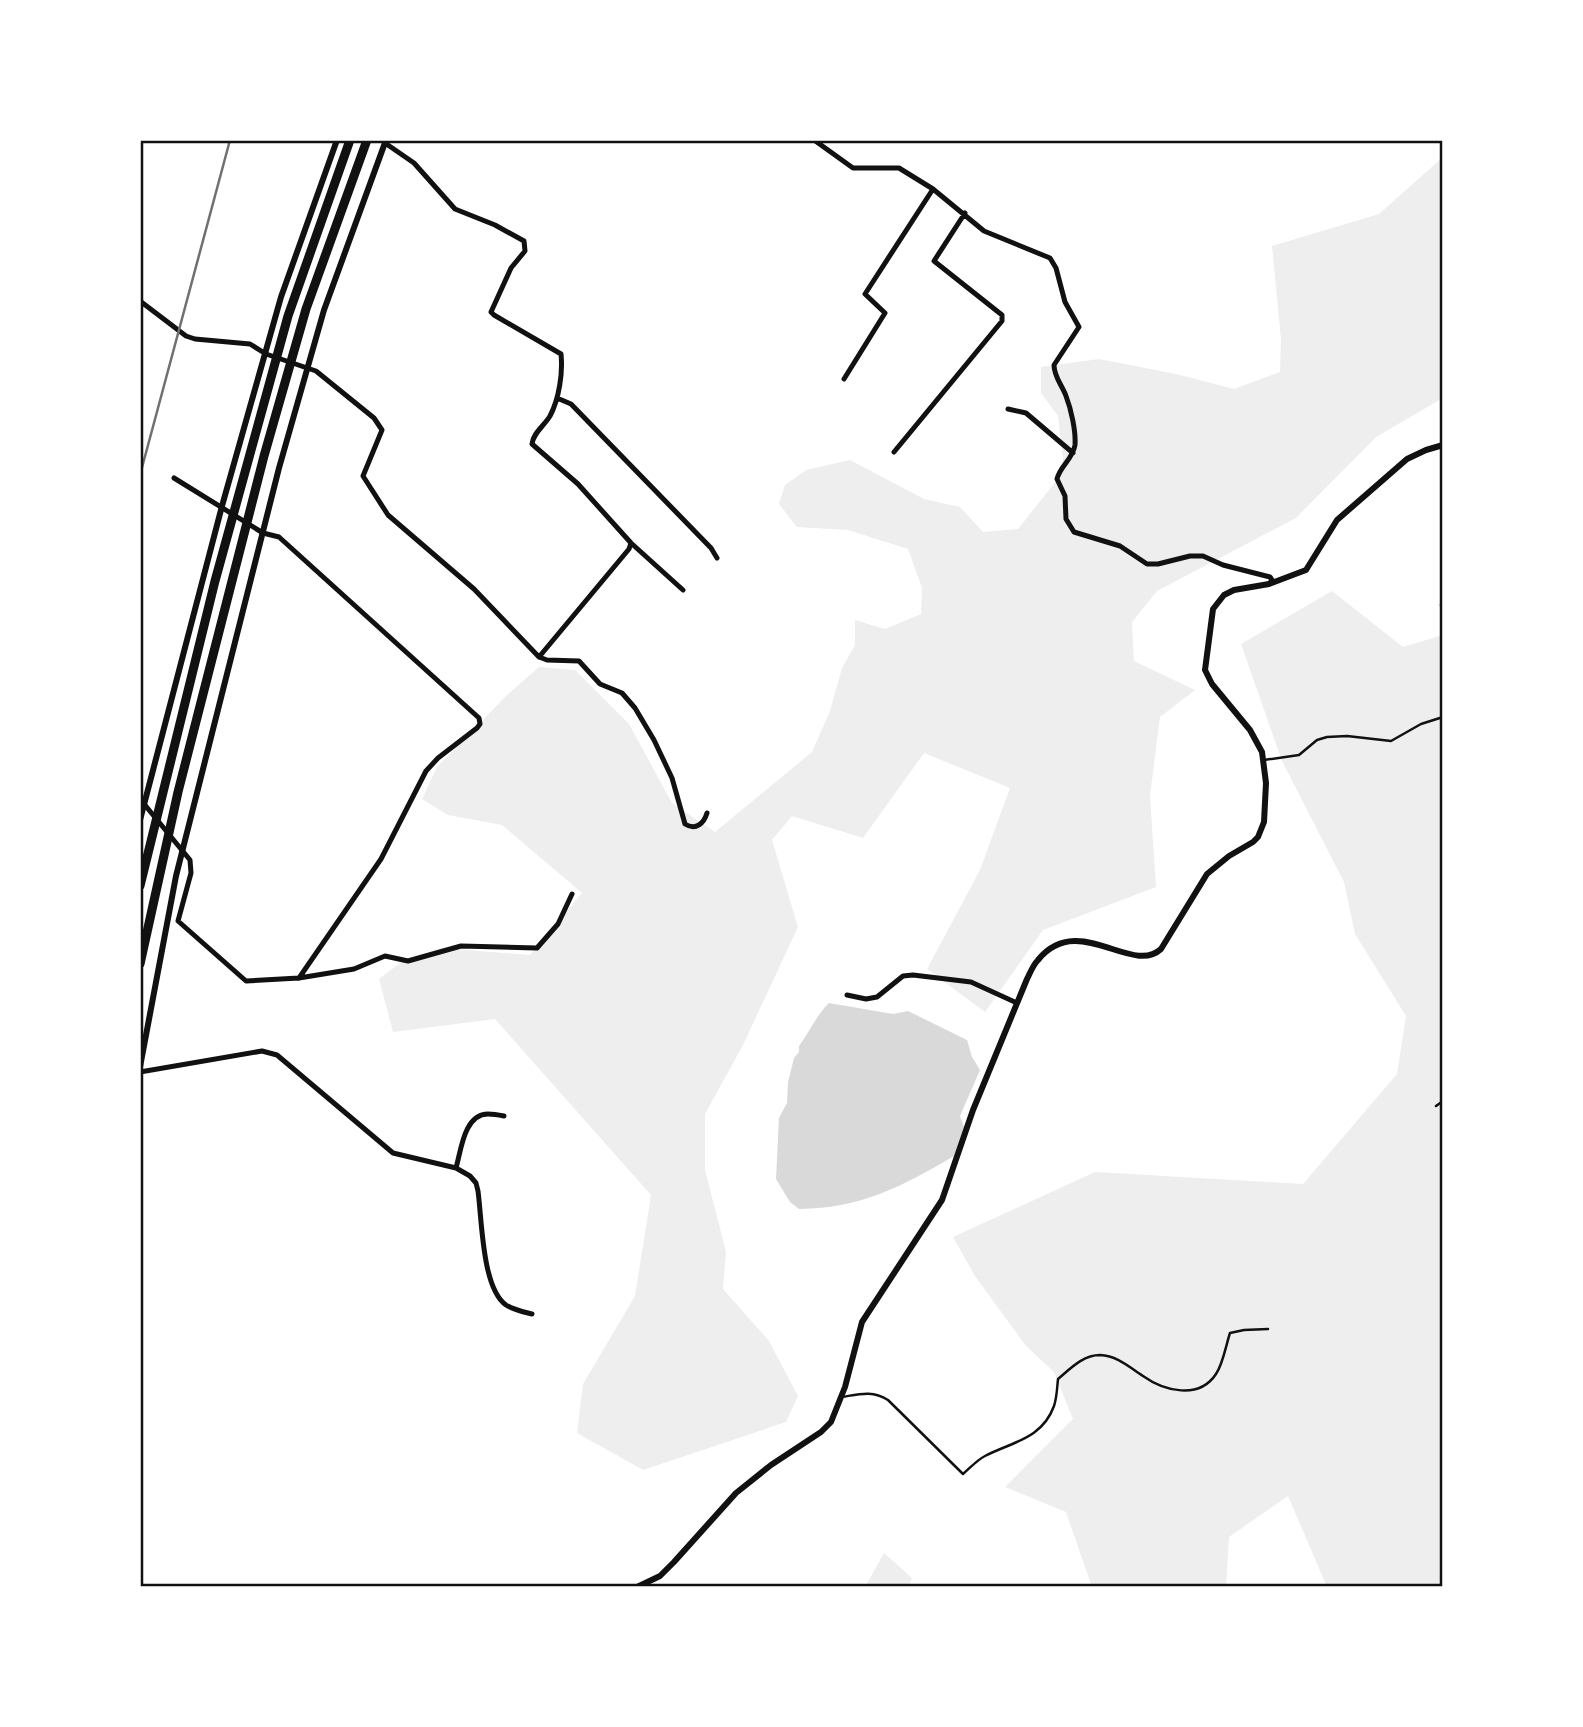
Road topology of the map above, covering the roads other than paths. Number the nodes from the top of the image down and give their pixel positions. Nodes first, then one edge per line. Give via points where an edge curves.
1 (337, 140) edge
2 (350, 140) edge
3 (367, 140) edge
4 (814, 140) edge
5 (386, 141) edge
6 (933, 188) junction
7 (965, 213) junction
8 (140, 301) edge
9 (266, 354) junction
10 (307, 368) junction
11 (844, 379) dead end
12 (557, 398) junction
13 (1008, 409) dead end
14 (1443, 445) edge
15 (894, 452) dead end
16 (1073, 453) junction
17 (174, 478) dead end
18 (222, 506) junction
19 (263, 533) junction
20 (631, 542) junction
21 (717, 558) dead end
22 (1269, 584) junction
23 (683, 590) dead end
24 (1441, 605) dead end
25 (1443, 615) edge
26 (539, 657) junction
27 (1443, 717) edge
28 (1264, 760) junction
29 (142, 800) edge
30 (707, 813) dead end
31 (140, 820) edge
32 (183, 848) junction
33 (140, 886) edge
34 (572, 894) dead end
35 (140, 964) edge
36 (299, 978) junction
37 (847, 995) dead end
38 (1017, 1003) junction
39 (140, 1070) edge
40 (1443, 1101) edge
41 (1436, 1106) dead end
42 (504, 1116) dead end
43 (456, 1168) junction
44 (532, 1314) dead end
45 (1268, 1329) dead end
46 (842, 1397) junction
47 (637, 1587) edge

1 - 9 street via 281,297
2 - 33 highway via 288,316 215,581
3 - 35 highway via 306,309 264,456 178,792
4 - 6 street via 853,168 899,168
5 - 10 street via 335,276
5 - 12 street via 414,163 455,209 524,241 525,251 511,268 491,312 561,354
6 - 7 street
6 - 11 street via 865,294 885,313
7 - 15 street via 934,261 1002,316 1002,321
7 - 16 street via 984,231 1044,254 1054,263 1063,296 1079,327 1054,365 1072,420
8 - 9 street via 186,336 250,344
9 - 10 street
9 - 18 street
10 - 19 street
10 - 26 street via 343,391 382,430 363,476 388,515 474,589
12 - 20 street via 532,444 578,484
12 - 21 street via 571,404
13 - 16 street via 1026,413
14 - 22 street via 1407,459 1337,520 1306,570
16 - 22 street via 1057,479 1065,496 1066,519 1074,532 1120,546 1147,564 1203,556 1270,577
17 - 18 street
18 - 19 street
18 - 29 street
19 - 32 street
19 - 36 street via 279,537 476,714 480,724 426,771 381,859
20 - 23 street
20 - 26 street
22 - 28 street via 1234,590 1217,601 1210,617 1204,664 1212,684 1256,739
24 - 25 lane
26 - 30 street via 579,661 600,684 622,693 654,740 685,824 700,825
27 - 28 lane via 1391,741 1327,737 1299,755
28 - 38 street via 1264,822 1258,837 1207,874 1156,954 1123,953 1084,940 1060,944 1038,960
29 - 31 street
29 - 32 street
32 - 36 street via 191,873 179,916 181,925 246,981
32 - 39 street
34 - 36 street via 558,924 537,948 461,946 403,962 385,956 354,969
37 - 38 street via 877,997 903,976 913,975 971,982
38 - 46 street via 942,1200 862,1322
39 - 43 street via 269,1051 393,1153
40 - 41 lane
42 - 43 street via 486,1113 474,1119
43 - 44 street via 476,1183 494,1291 505,1304
45 - 46 lane via 1230,1333 1217,1373 1208,1383 1186,1391 1159,1385 1116,1359 1099,1355 1083,1359 1058,1379 1054,1406 1034,1434 982,1458 963,1474 888,1400 867,1393
46 - 47 street via 821,1432 736,1493 660,1576

